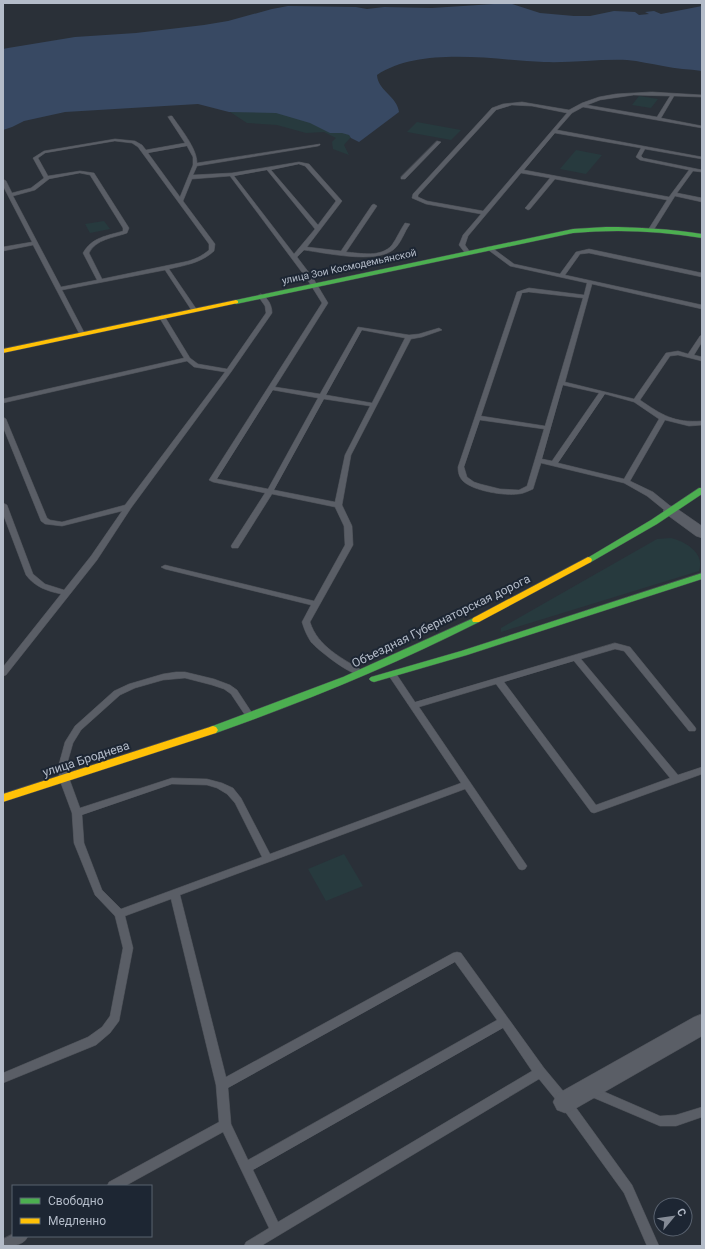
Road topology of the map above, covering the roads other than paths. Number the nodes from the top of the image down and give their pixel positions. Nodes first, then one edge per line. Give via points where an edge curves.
1 (673, 94) junction
2 (702, 96) edge
3 (581, 105) junction
4 (570, 112) junction
5 (170, 118) dead end
6 (658, 119) junction
7 (702, 127) edge
8 (553, 131) junction
9 (439, 142) dead end
10 (188, 144) junction
11 (318, 145) dead end
12 (644, 148) junction
13 (145, 152) junction
14 (702, 158) edge
15 (195, 165) junction
16 (268, 168) junction
17 (692, 169) junction
18 (702, 170) edge
19 (521, 171) junction
20 (231, 175) junction
21 (192, 177) junction
22 (554, 177) junction
23 (47, 178) junction
24 (403, 178) dead end
25 (3, 181) edge
26 (10, 195) junction
27 (672, 197) junction
28 (181, 200) junction
29 (702, 200) edge
30 (374, 206) dead end
31 (528, 208) dead end
32 (484, 213) junction
33 (407, 224) dead end
34 (317, 228) junction
35 (651, 230) junction
36 (702, 236) edge
37 (35, 243) junction
38 (3, 248) edge
39 (303, 248) junction
40 (490, 248) junction
41 (467, 252) junction
42 (342, 253) junction
43 (294, 257) junction
44 (166, 268) junction
45 (702, 274) edge
46 (561, 276) junction
47 (100, 281) junction
48 (590, 283) junction
49 (314, 284) junction
50 (59, 289) junction
51 (261, 296) junction
52 (585, 297) junction
53 (702, 307) edge
54 (194, 310) junction
55 (162, 317) junction
56 (439, 330) dead end
57 (82, 334) junction
58 (409, 337) junction
59 (702, 337) edge
60 (3, 351) edge
61 (690, 356) junction
62 (188, 359) junction
63 (702, 359) edge
64 (229, 371) junction
65 (561, 383) junction
66 (271, 388) junction
67 (603, 392) junction
68 (321, 397) junction
69 (3, 401) edge
70 (636, 401) junction
71 (373, 405) junction
72 (478, 418) junction
73 (663, 418) junction
74 (3, 419) edge
75 (702, 423) edge
76 (548, 428) junction
77 (538, 460) junction
78 (554, 464) junction
79 (626, 482) junction
80 (702, 490) edge
81 (270, 491) junction
82 (3, 505) edge
83 (338, 505) junction
84 (128, 507) junction
85 (671, 512) junction
86 (702, 533) edge
87 (235, 546) dead end
88 (166, 567) dead end
89 (702, 576) edge
90 (66, 593) junction
91 (316, 604) junction
92 (575, 657) junction
93 (3, 673) edge
94 (361, 674) junction
95 (392, 674) junction
96 (498, 680) junction
97 (280, 705) junction
98 (414, 705) junction
99 (250, 716) junction
100 (692, 729) dead end
101 (177, 743) joint
102 (702, 770) edge
103 (64, 778) junction
104 (676, 779) junction
105 (467, 785) junction
106 (3, 798) edge
107 (77, 813) junction
108 (268, 859) junction
109 (522, 866) dead end
110 (175, 894) junction
111 (119, 914) junction
112 (504, 1022) junction
113 (702, 1024) edge
114 (540, 1072) junction
115 (3, 1078) edge
116 (222, 1085) junction
117 (588, 1089) junction
118 (565, 1102) junction
119 (702, 1112) edge
120 (225, 1124) junction
121 (246, 1167) junction
122 (115, 1185) edge
123 (276, 1230) junction
124 (20, 1237) edge
125 (3, 1246) edge
126 (250, 1246) edge
127 (653, 1246) edge

1 - 2 lane
1 - 3 lane via 629,94
1 - 6 lane
3 - 4 lane
3 - 6 lane
4 - 8 lane
4 - 32 lane via 517,104 502,105 494,109 415,195 415,198 426,202
5 - 10 lane
6 - 7 lane
8 - 12 lane
8 - 19 lane
9 - 24 lane
10 - 13 lane
10 - 15 lane via 195,157
11 - 15 lane
12 - 14 lane
12 - 17 lane via 638,157 642,159
13 - 23 lane via 133,142 115,140 44,152 35,158
13 - 28 lane
15 - 21 lane
16 - 20 lane
16 - 34 lane
16 - 34 lane via 307,165 339,201
17 - 18 lane
17 - 27 lane
19 - 22 lane
19 - 32 lane
20 - 21 lane
20 - 43 lane
21 - 28 lane
22 - 27 lane
22 - 31 lane
23 - 26 lane via 33,189
23 - 47 lane via 80,172 92,174 126,228 125,232 100,239 88,248 86,253
25 - 26 lane
26 - 37 lane
27 - 29 lane
27 - 35 lane
28 - 44 lane via 212,244 212,250 206,257
30 - 42 lane
32 - 41 lane via 465,236 462,245
33 - 42 lane via 392,248 387,251 374,254
34 - 39 lane
35 - 36 street, улица Зои Космодемьянской
35 - 40 street, улица Зои Космодемьянской via 588,229
37 - 38 lane
37 - 50 lane
39 - 42 lane
39 - 43 lane
40 - 41 street, улица Зои Космодемьянской
40 - 46 lane via 512,265
41 - 49 street, улица Зои Космодемьянской
43 - 49 lane
44 - 47 lane
44 - 54 lane
45 - 46 lane via 589,251 578,253
46 - 48 lane
47 - 50 lane
48 - 52 lane
48 - 53 lane
49 - 51 street, улица Зои Космодемьянской
49 - 66 lane via 324,303
50 - 57 lane
51 - 54 street, улица Зои Космодемьянской
51 - 64 lane via 270,308 269,313
52 - 65 lane
52 - 72 lane via 529,290 520,292
54 - 55 street, улица Зои Космодемьянской
55 - 57 street, улица Зои Космодемьянской
55 - 62 lane
56 - 58 lane
57 - 60 street, улица Зои Космодемьянской
58 - 68 lane via 360,328
58 - 71 lane
59 - 61 lane
61 - 63 lane
61 - 70 lane via 668,354
62 - 64 lane via 203,368
62 - 69 lane
64 - 84 lane
65 - 67 lane
65 - 76 lane
66 - 68 lane
66 - 81 lane via 213,480
67 - 70 lane
67 - 78 lane
68 - 71 lane
68 - 81 lane
70 - 73 lane
71 - 83 lane via 348,455
72 - 76 lane
72 - 77 lane via 461,467 467,481 482,487 521,492 530,487
73 - 75 lane via 689,424
73 - 79 lane
74 - 84 lane via 44,519 48,522 62,524
76 - 77 lane
77 - 78 lane
78 - 79 lane
79 - 85 lane via 650,494
80 - 85 street, Объездная Губернаторская дорога
81 - 83 lane
81 - 87 lane
82 - 90 lane via 30,576 42,587
83 - 91 lane via 348,526 349,545
84 - 90 lane via 94,558
85 - 86 street
85 - 94 street, Объездная Губернаторская дорога via 508,603
88 - 91 lane
89 - 95 street via 479,649
90 - 93 lane
91 - 94 lane via 306,622 307,630 327,653
92 - 96 lane
92 - 100 lane via 615,646 627,649
92 - 104 lane
94 - 97 street, Объездная Губернаторская дорога
95 - 97 street
95 - 98 lane
96 - 98 lane
96 - 104 lane via 594,808
97 - 99 street, Объездная Губернаторская дорога
98 - 105 lane
99 - 101 street, Объездная Губернаторская дорога
99 - 103 lane via 234,692 214,682 176,675 132,686 106,702 75,733 69,742 63,764
101 - 103 street, улица Броднева
102 - 104 lane
103 - 106 street, улица Броднева
103 - 107 lane
105 - 108 lane
105 - 109 lane
107 - 108 lane via 172,781 220,785 230,791 238,801
107 - 111 lane via 79,843 98,892
108 - 110 lane
110 - 111 lane
110 - 116 lane
111 - 115 lane via 128,948 115,1018 106,1030 92,1041
112 - 114 lane
112 - 116 lane via 457,956
112 - 121 lane
113 - 117 street
114 - 118 lane
114 - 123 lane
116 - 120 lane
117 - 118 street
117 - 119 lane via 660,1121 672,1122
118 - 127 lane via 628,1189
120 - 121 lane
120 - 122 lane
121 - 123 lane
123 - 126 lane
124 - 125 lane

